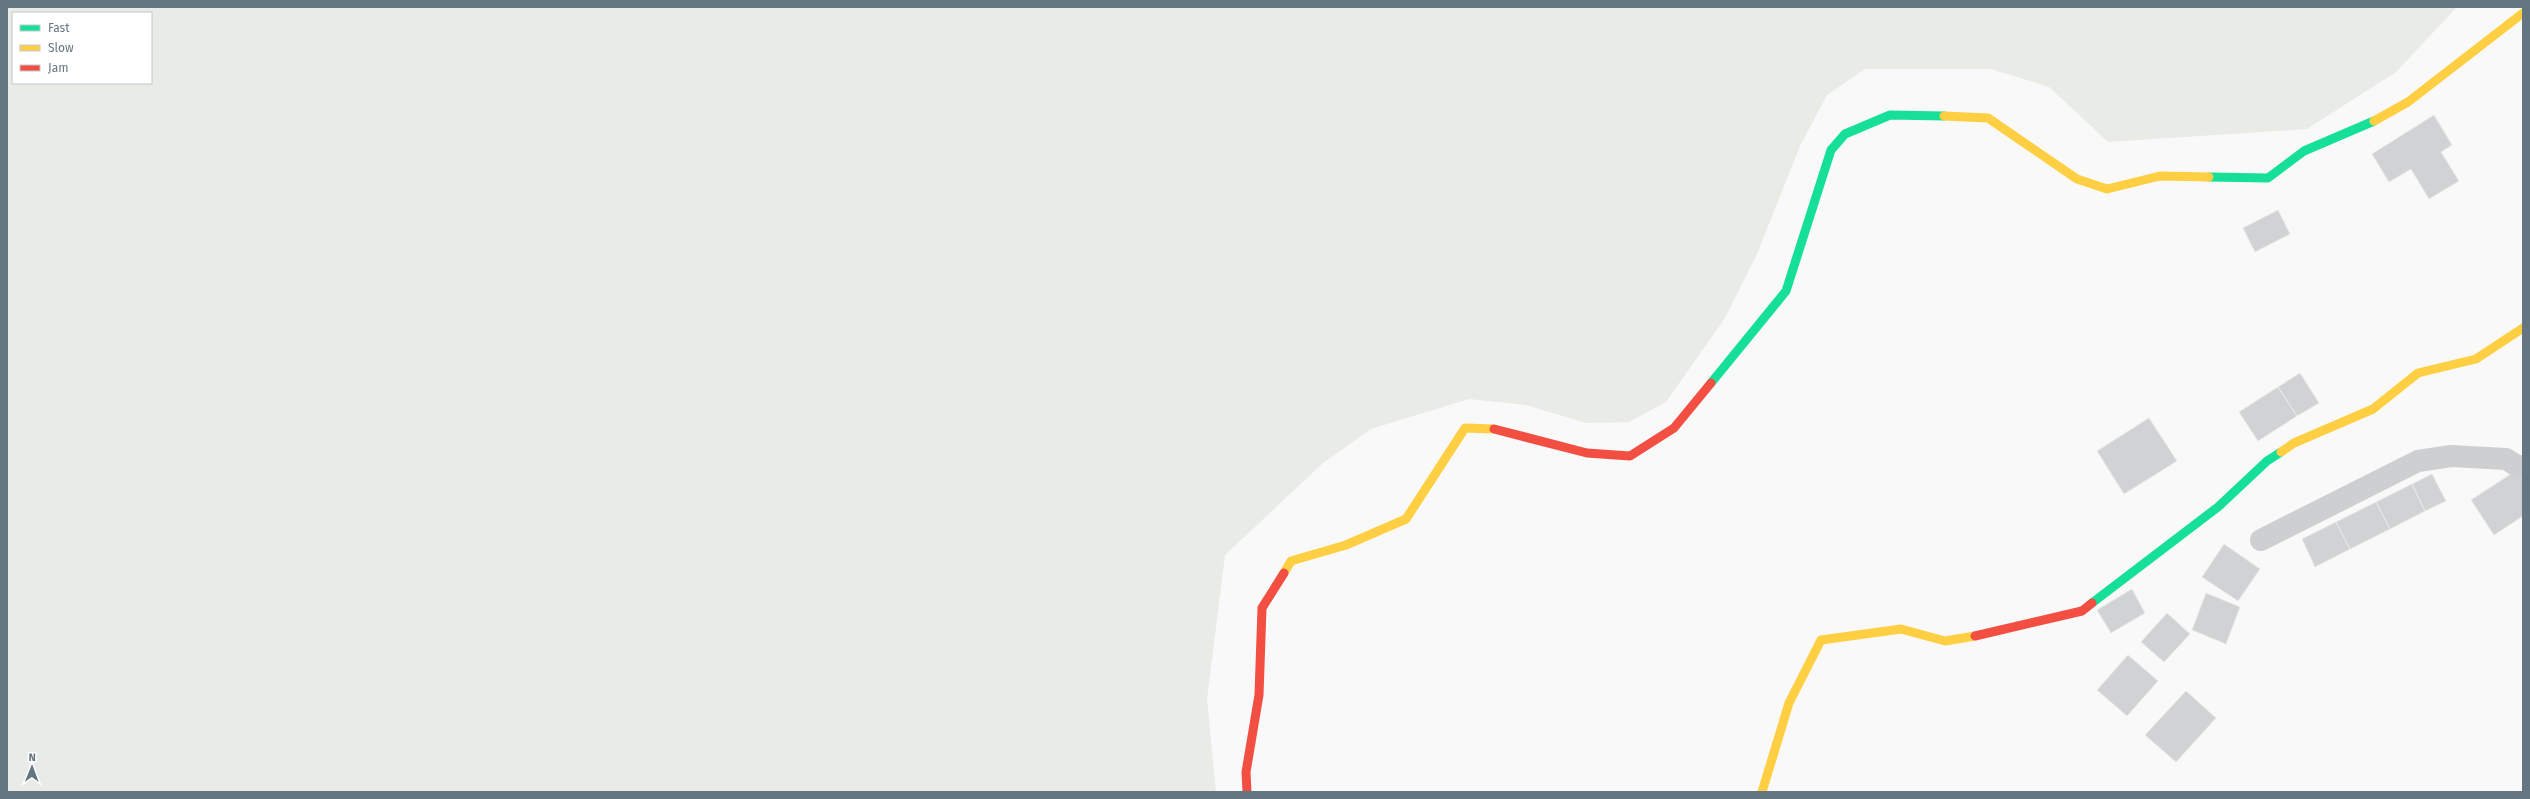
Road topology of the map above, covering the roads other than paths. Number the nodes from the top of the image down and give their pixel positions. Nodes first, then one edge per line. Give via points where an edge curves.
1 (2523, 13) edge
2 (2523, 328) edge
3 (2523, 466) edge
4 (2261, 540) dead end
5 (1247, 792) edge
6 (1762, 792) edge

1 - 5 street via 2408,102 2370,123 2304,151 2268,178 2160,176 2106,189 2077,179 2016,140 1988,118 1973,116 1890,115 1845,134 1831,150 1786,291 1674,428 1630,456 1588,453 1498,429 1466,428 1406,519 1346,545 1290,562 1262,608 1259,695 1246,772
2 - 6 street via 2476,359 2418,374 2373,409 2294,443 2267,461 2218,507 2082,611 2002,631 1945,641 1901,629 1820,640 1789,702
3 - 4 street via 2517,466 2506,459 2451,456 2418,461

